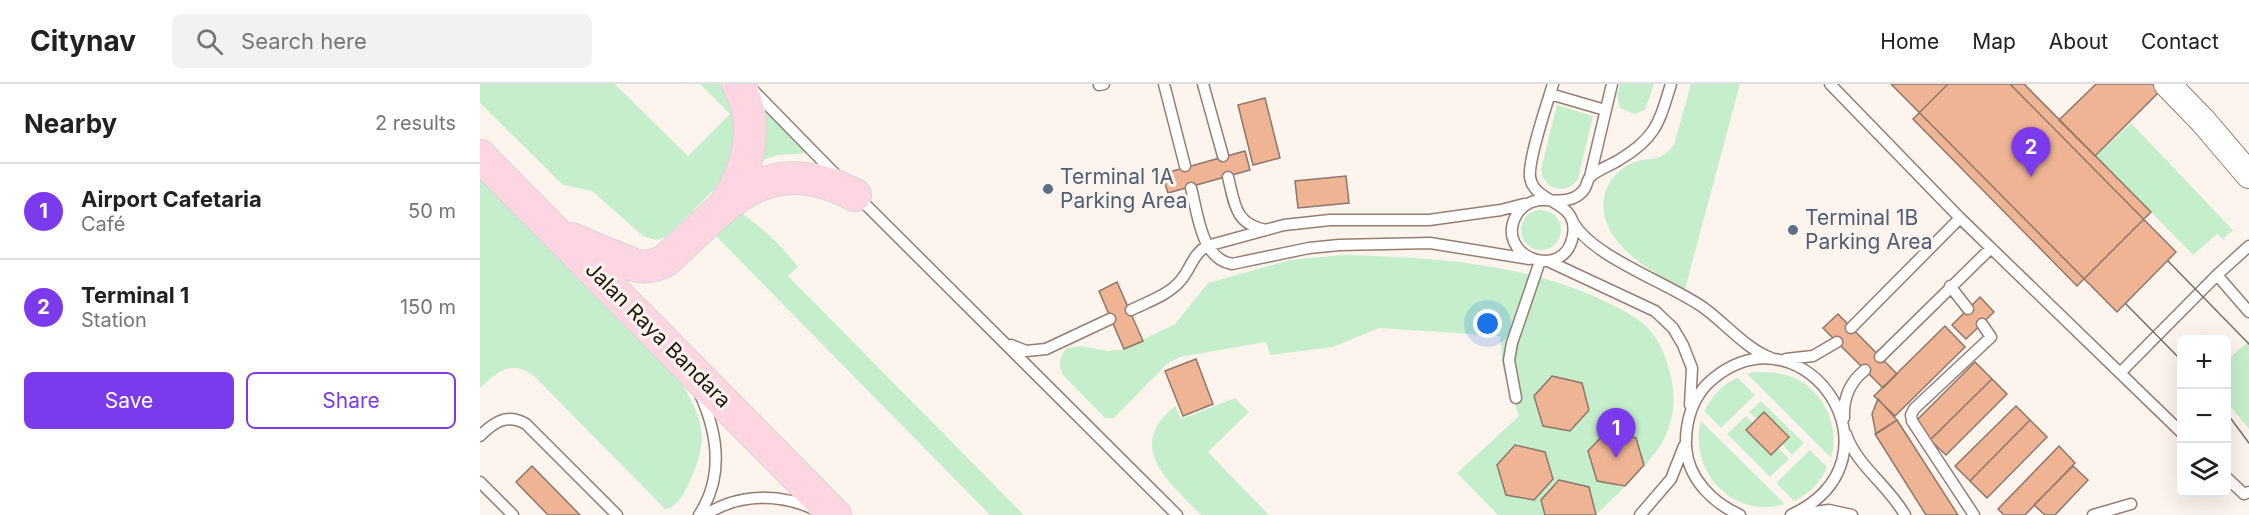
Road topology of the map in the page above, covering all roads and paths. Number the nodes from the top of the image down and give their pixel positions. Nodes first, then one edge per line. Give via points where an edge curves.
1 (738, 84) edge
2 (747, 84) edge
3 (1164, 84) edge
4 (1203, 84) edge
5 (1612, 84) edge
6 (1671, 84) edge
7 (1830, 84) edge
8 (2167, 84) edge
9 (1551, 89) edge
10 (1605, 110) junction
11 (480, 156) edge
12 (1223, 156) dead end
13 (1185, 166) dead end
14 (2249, 175) edge
15 (1228, 177) dead end
16 (1590, 177) junction
17 (1191, 188) dead end
18 (855, 195) junction
19 (1535, 200) junction
20 (1553, 202) junction
21 (722, 207) junction
22 (1960, 218) junction
23 (1572, 219) junction
24 (549, 224) junction
25 (1266, 230) junction
26 (1207, 246) junction
27 (2249, 246) edge
28 (1991, 248) junction
29 (1540, 261) junction
30 (2217, 275) junction
31 (1950, 286) junction
32 (1968, 309) dead end
33 (1131, 310) dead end
34 (2249, 312) edge
35 (1110, 319) dead end
36 (1982, 324) dead end
37 (1851, 328) dead end
38 (1003, 340) junction
39 (1837, 342) dead end
40 (1880, 357) dead end
41 (682, 359) junction
42 (1773, 359) junction
43 (1865, 370) dead end
44 (2120, 373) junction
45 (1516, 399) dead end
46 (1689, 414) junction
47 (1844, 429) junction
48 (2177, 429) edge
49 (480, 436) edge
50 (1686, 439) junction
51 (480, 482) edge
52 (2231, 482) edge
53 (2249, 492) edge
54 (2131, 504) dead end
55 (513, 515) edge
56 (617, 515) edge
57 (699, 515) edge
58 (705, 515) edge
59 (828, 515) edge
60 (835, 515) edge
61 (1177, 515) edge
62 (1640, 515) edge
63 (1740, 515) edge
64 (1791, 515) edge
65 (1852, 515) edge
66 (1905, 515) edge
67 (1974, 515) edge
68 (2092, 515) edge

1 - 21 main road via 748,111 749,148 736,188
2 - 18 lane
3 - 13 lane
4 - 12 lane
5 - 10 lane
6 - 16 lane via 1660,119 1644,144
7 - 22 lane
8 - 14 street
9 - 10 lane
9 - 20 lane via 1530,177 1539,193
10 - 16 lane
11 - 24 main road, Jalan Raya Bandara
15 - 25 lane via 1240,217 1246,224
16 - 20 lane via 1577,196
17 - 26 lane
18 - 21 main road via 823,181 786,178 751,187
18 - 38 lane
19 - 20 lane
19 - 25 lane via 1501,210 1429,220 1330,220
19 - 29 lane via 1519,211 1512,229 1517,247 1524,255
20 - 23 lane
21 - 24 main road via 672,254 659,264 644,268 575,241
22 - 28 lane
22 - 37 lane
23 - 29 lane via 1570,246 1557,258
23 - 42 lane via 1578,231 1595,246 1702,307 1749,346
24 - 41 main road, Jalan Raya Bandara
25 - 26 lane
26 - 29 lane via 1216,258 1232,264 1339,244 1430,243
26 - 33 lane via 1197,253 1181,281
27 - 30 lane
28 - 31 lane
28 - 44 lane
29 - 45 lane via 1509,360
29 - 46 lane via 1655,311 1673,328 1692,368
30 - 34 lane
30 - 44 lane
31 - 32 lane
31 - 40 lane
35 - 38 lane via 1046,349 1026,351
36 - 67 lane via 1991,337 1911,415
38 - 61 lane
39 - 42 lane via 1822,353 1805,358
41 - 57 lane via 707,410 716,447 715,475 707,504
41 - 60 main road, Jalan Raya Bandara
42 - 46 lane via 1746,361 1721,372 1702,390
42 - 47 lane via 1798,367 1821,382 1836,404
43 - 47 lane via 1847,393
44 - 48 lane
46 - 50 lane
47 - 64 lane via 1843,456 1833,482 1815,502
47 - 66 lane via 1855,453
49 - 56 lane via 497,421 518,419
50 - 62 lane via 1671,479
50 - 63 lane via 1690,464 1701,486 1719,504
51 - 55 lane
52 - 53 lane via 2244,494
54 - 68 lane
58 - 59 lane via 731,502 771,497
64 - 65 lane via 1830,510

